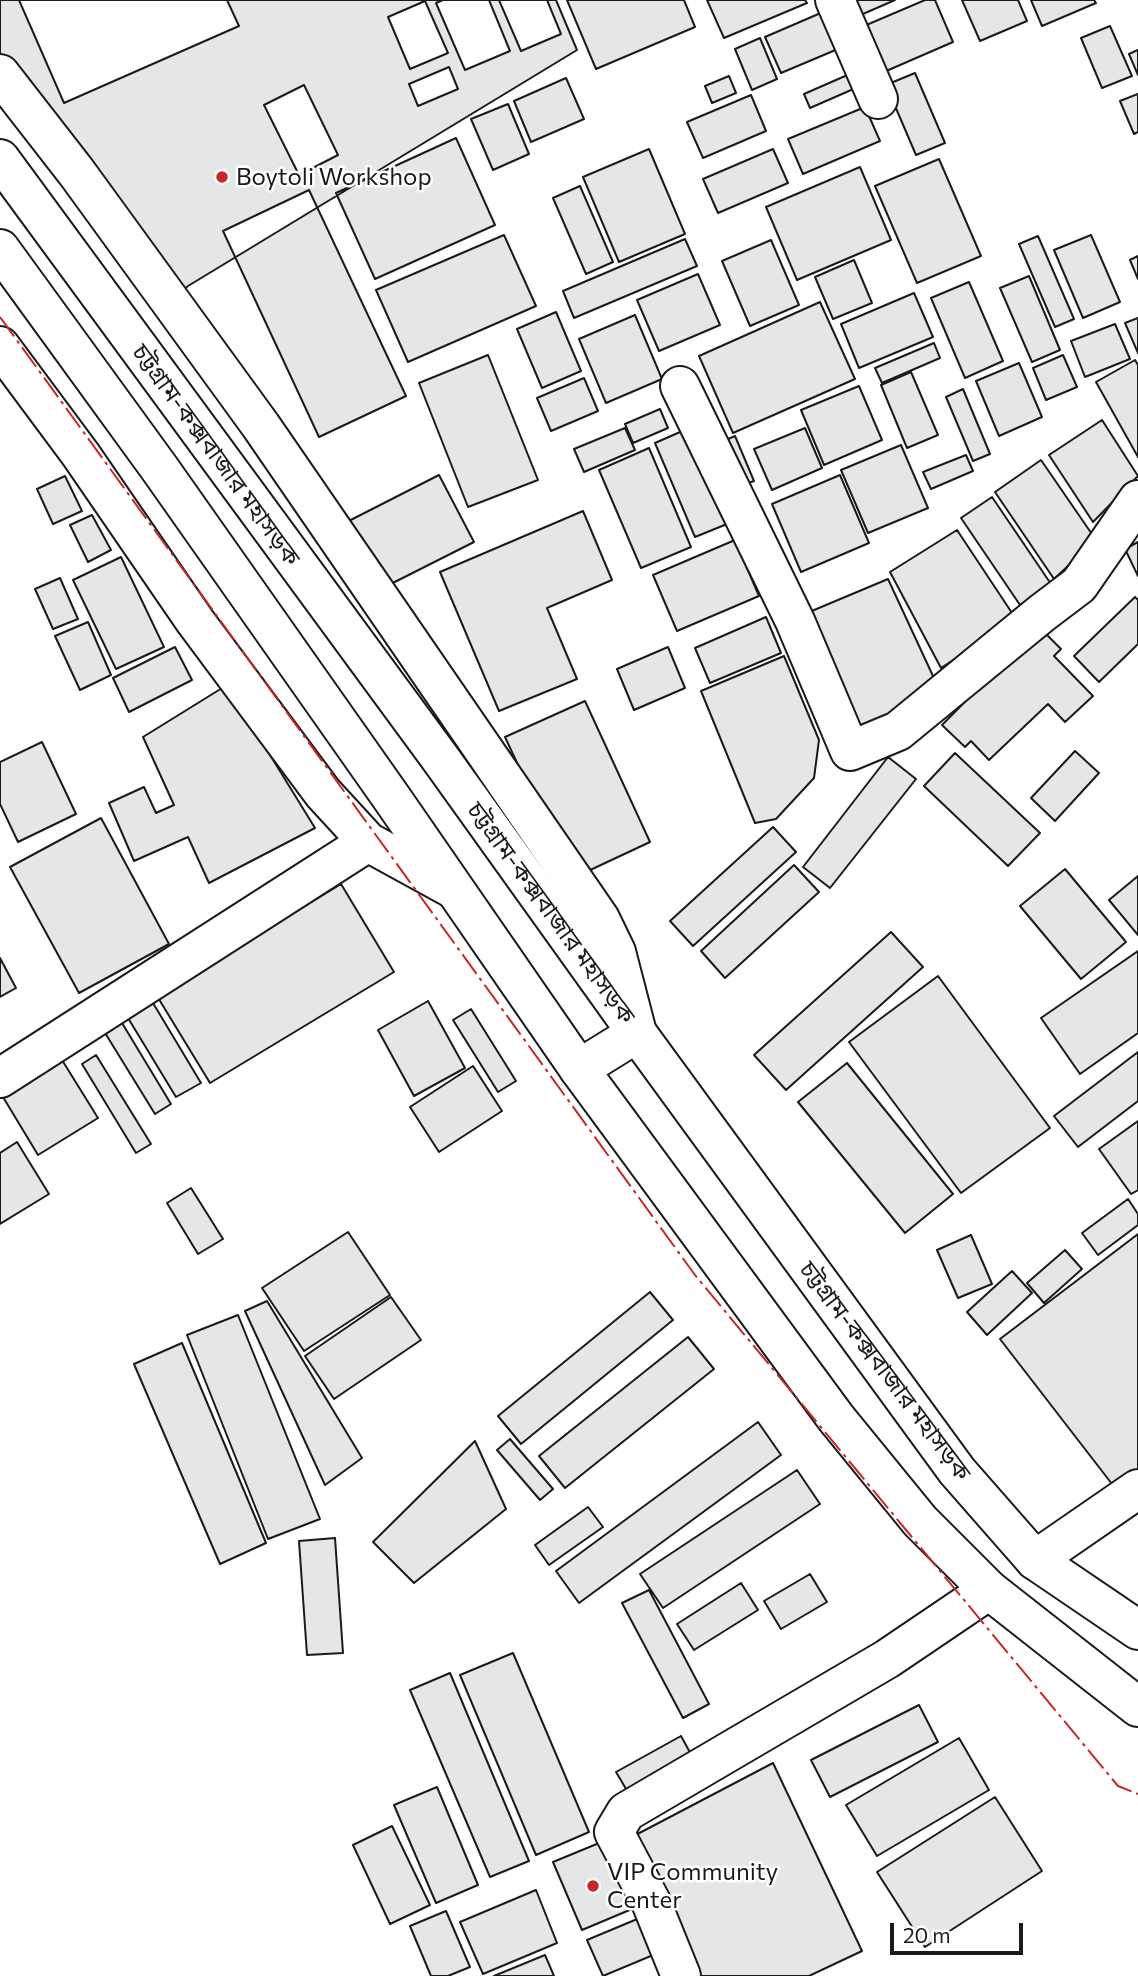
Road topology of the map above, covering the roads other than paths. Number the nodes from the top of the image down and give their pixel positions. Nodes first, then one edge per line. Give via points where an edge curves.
1 (835, 0) edge
2 (0, 74) edge
3 (878, 99) dead end
4 (0, 159) edge
5 (0, 249) edge
6 (0, 346) edge
7 (680, 386) dead end
8 (1138, 500) edge
9 (368, 842) junction
10 (452, 888) junction
11 (637, 1033) junction
12 (579, 1069) junction
13 (0, 1078) edge
14 (1138, 1489) edge
15 (1035, 1560) junction
16 (989, 1590) junction
17 (1138, 1630) edge
18 (1138, 1707) edge
19 (681, 1976) edge

1 - 3 main road
2 - 11 main road via 261,426 600,919 616,952
4 - 11 main road, চট্টগ্রাম-কক্সবাজার মহাসড়ক
5 - 10 main road
6 - 9 main road via 81,454 195,621 323,793
7 - 8 main road via 795,621 850,751 898,731 1079,585
9 - 10 main road
9 - 13 main road
10 - 12 main road
11 - 12 main road
11 - 15 main road, চট্টগ্রাম-কক্সবাজার মহাসড়ক via 957,1471
12 - 16 main road via 836,1418 920,1521
14 - 15 main road
15 - 17 main road, চট্টগ্রাম-কক্সবাজার মহাসড়ক
16 - 18 main road
16 - 19 main road via 887,1659 626,1812 614,1832 651,1902

